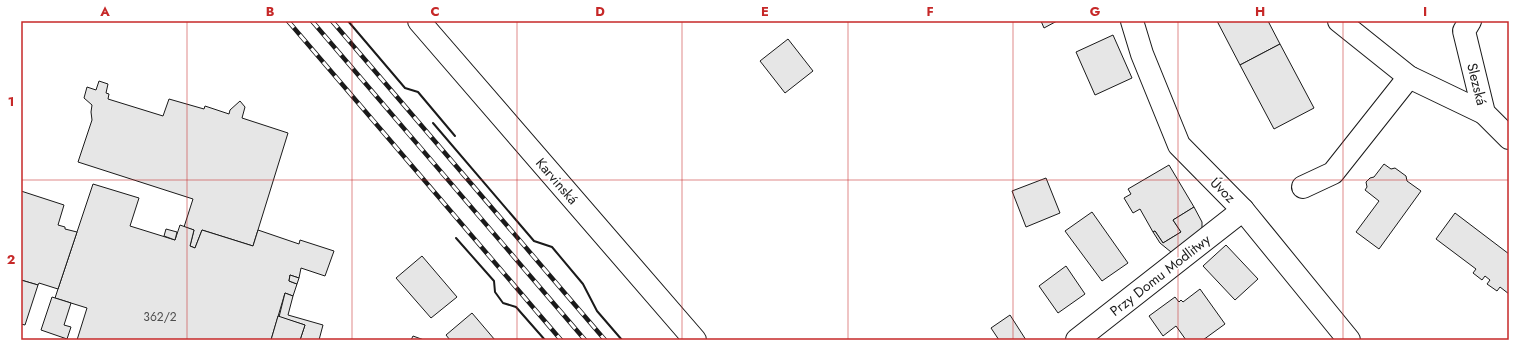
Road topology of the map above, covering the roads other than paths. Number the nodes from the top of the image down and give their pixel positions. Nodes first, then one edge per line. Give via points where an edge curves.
1 (419, 21) edge
2 (1132, 21) edge
3 (1339, 21) edge
4 (1470, 21) edge
5 (1409, 77) junction
6 (1484, 112) junction
7 (1509, 138) edge
8 (1303, 187) dead end
9 (1242, 210) junction
10 (694, 340) edge
11 (1077, 340) edge
12 (1349, 340) edge

1 - 10 street, Karvinská
2 - 9 street, Úvoz via 1142,54 1178,145
3 - 5 street
4 - 6 street, Slezská via 1464,31
5 - 6 street
5 - 8 street via 1333,173
6 - 7 street, Slezská
9 - 11 street, Przy Domu Modlitwy
9 - 12 street, Úvoz

